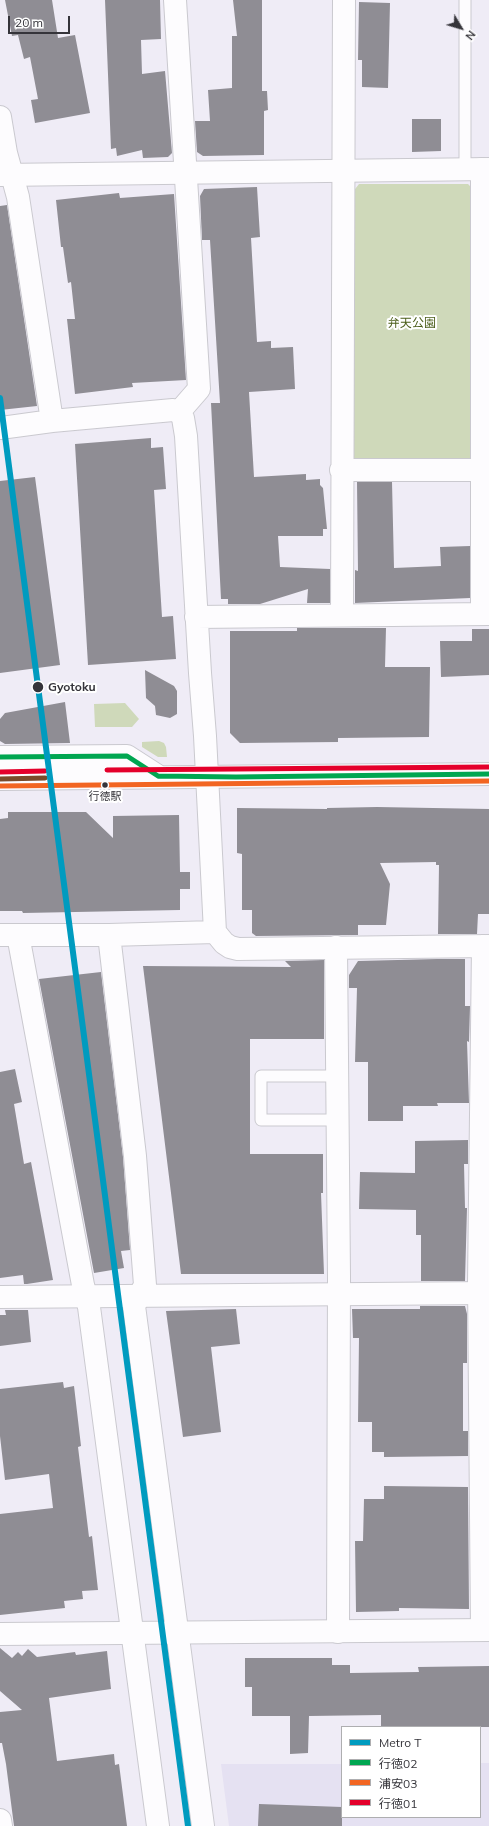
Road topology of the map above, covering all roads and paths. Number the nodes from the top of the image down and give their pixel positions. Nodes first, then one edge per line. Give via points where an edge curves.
1 (175, 0) edge
2 (344, 0) edge
3 (465, 0) edge
4 (0, 117) edge
5 (479, 169) edge
6 (343, 171) junction
7 (186, 172) junction
8 (6, 175) edge
9 (179, 412) junction
10 (52, 421) junction
11 (0, 428) edge
12 (341, 470) junction
13 (482, 470) junction
14 (486, 614) edge
15 (342, 615) junction
16 (196, 617) junction
17 (0, 757) edge
18 (489, 774) edge
19 (158, 776) junction
20 (207, 777) junction
21 (0, 779) edge
22 (216, 932) junction
23 (9, 935) edge
24 (109, 935) junction
25 (486, 946) edge
26 (336, 947) junction
27 (338, 1076) junction
28 (338, 1120) junction
29 (484, 1293) edge
30 (338, 1294) junction
31 (86, 1296) junction
32 (139, 1296) junction
33 (0, 1297) edge
34 (485, 1630) edge
35 (338, 1632) junction
36 (132, 1633) junction
37 (178, 1633) junction
38 (0, 1634) edge
39 (0, 1820) edge
40 (1, 1826) edge
41 (158, 1826) edge
42 (203, 1826) edge

1 - 7 street
2 - 6 street
3 - 5 lane
4 - 8 street via 6,153
5 - 6 street
5 - 13 street
6 - 7 street
6 - 12 street
7 - 8 street
7 - 9 street via 199,389
8 - 10 street via 18,197
9 - 10 street via 162,410
9 - 16 street via 185,427
10 - 11 street
12 - 13 street
12 - 15 street
13 - 14 street
14 - 15 street
15 - 16 street
16 - 20 street
17 - 19 street via 127,756
18 - 20 street
19 - 20 street
19 - 21 street
20 - 22 street
22 - 24 street
22 - 26 street via 224,943 238,950
23 - 24 street
23 - 31 street
24 - 32 street via 136,1156 145,1285
25 - 26 street
25 - 29 street
26 - 27 street
27 - 28 street
27 - 28 lane via 261,1076 261,1120
28 - 30 street
29 - 30 street
29 - 34 street
30 - 32 street
30 - 35 street
31 - 32 street
31 - 33 street
31 - 36 street
32 - 37 street via 134,1306
34 - 35 street
35 - 37 street
36 - 37 street
36 - 38 street
36 - 41 street
37 - 42 street
39 - 40 street

